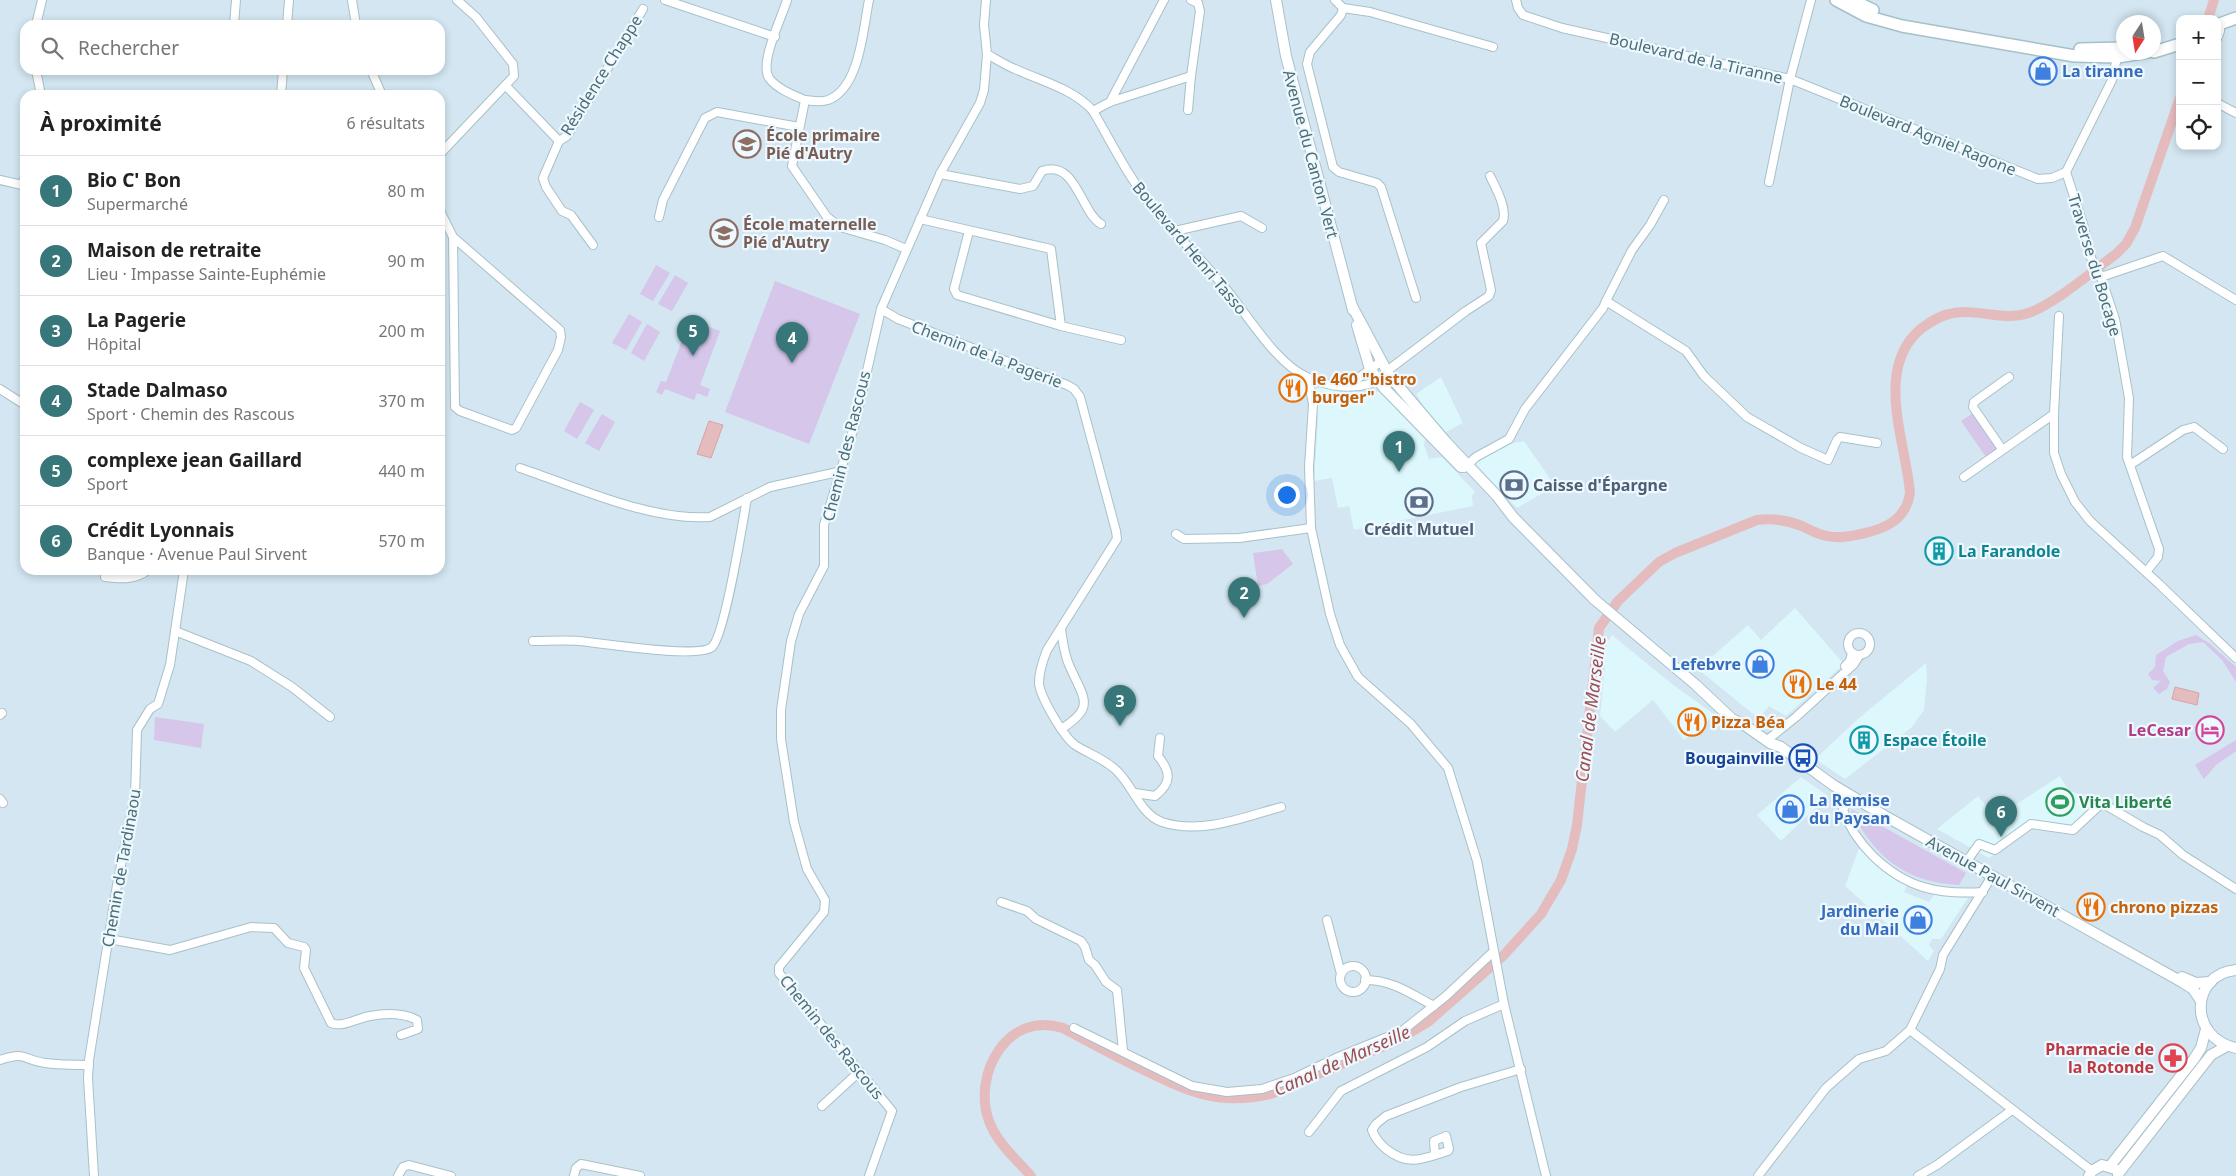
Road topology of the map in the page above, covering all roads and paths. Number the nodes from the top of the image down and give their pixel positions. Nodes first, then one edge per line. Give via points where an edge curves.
1 (42, 0) edge
2 (236, 0) edge
3 (289, 0) edge
4 (352, 0) edge
5 (457, 0) edge
6 (665, 0) edge
7 (787, 0) edge
8 (869, 0) edge
9 (986, 0) edge
10 (1164, 0) edge
11 (1191, 0) edge
12 (1276, 0) edge
13 (1335, 0) edge
14 (1516, 0) edge
15 (1811, 0) edge
16 (1836, 0) edge
17 (1852, 0) edge
18 (1343, 8) junction
19 (643, 9) dead end
20 (2236, 18) edge
21 (37, 20) edge
22 (234, 20) edge
23 (287, 20) edge
24 (355, 20) edge
25 (2236, 26) edge
26 (1924, 28) junction
27 (2221, 28) edge
28 (2221, 29) edge
29 (775, 37) junction
30 (2176, 38) edge
31 (2161, 42) edge
32 (2176, 45) edge
33 (1493, 47) dead end
34 (2161, 50) edge
35 (2116, 52) edge
36 (987, 54) junction
37 (2118, 60) edge
38 (37, 75) edge
39 (283, 75) edge
40 (373, 75) edge
41 (1191, 76) junction
42 (1790, 79) junction
43 (506, 86) junction
44 (40, 90) edge
45 (281, 90) edge
46 (380, 90) edge
47 (805, 100) junction
48 (1110, 102) junction
49 (2221, 105) edge
50 (1188, 110) dead end
51 (1093, 111) junction
52 (2236, 113) edge
53 (799, 127) junction
54 (559, 141) junction
55 (445, 149) edge
56 (2066, 172) junction
57 (940, 174) junction
58 (1490, 176) dead end
59 (0, 180) edge
60 (1769, 182) dead end
61 (20, 185) edge
62 (1664, 200) dead end
63 (659, 217) dead end
64 (920, 219) junction
65 (445, 221) edge
66 (1101, 224) dead end
67 (1262, 228) dead end
68 (969, 231) junction
69 (1174, 231) junction
70 (453, 237) junction
71 (592, 245) dead end
72 (906, 249) junction
73 (2100, 275) junction
74 (1416, 298) dead end
75 (1606, 300) junction
76 (2236, 300) edge
77 (1352, 306) junction
78 (880, 309) junction
79 (2059, 316) dead end
80 (1061, 326) junction
81 (1121, 340) dead end
82 (1380, 362) junction
83 (1370, 369) junction
84 (1388, 373) junction
85 (2009, 377) dead end
86 (1308, 378) junction
87 (1379, 381) junction
88 (1326, 384) junction
89 (0, 389) edge
90 (20, 401) edge
91 (2054, 414) junction
92 (1877, 443) dead end
93 (2223, 449) dead end
94 (2002, 450) junction
95 (2130, 465) junction
96 (1465, 467) junction
97 (520, 468) dead end
98 (842, 471) junction
99 (1964, 477) dead end
100 (747, 498) junction
101 (1312, 528) junction
102 (1176, 534) dead end
103 (2146, 572) junction
104 (141, 575) edge
105 (183, 575) edge
106 (105, 577) dead end
107 (1604, 607) joint
108 (1061, 629) junction
109 (175, 631) junction
110 (533, 641) dead end
111 (1855, 654) dead end
112 (2236, 658) edge
113 (330, 717) dead end
114 (1061, 729) junction
115 (1160, 738) dead end
116 (1768, 742) junction
117 (1135, 793) junction
118 (1850, 795) junction
119 (1282, 807) dead end
120 (1967, 861) junction
121 (1992, 876) junction
122 (2236, 889) edge
123 (1983, 892) junction
124 (1001, 902) dead end
125 (1327, 920) dead end
126 (109, 939) junction
127 (1494, 959) junction
128 (2160, 969) junction
129 (2235, 969) edge
130 (1341, 974) junction
131 (1365, 980) junction
132 (2211, 982) junction
133 (2201, 1001) junction
134 (1504, 1004) junction
135 (1434, 1006) junction
136 (1074, 1028) dead end
137 (2206, 1029) junction
138 (1910, 1030) junction
139 (400, 1035) dead end
140 (2232, 1047) edge
141 (1123, 1051) junction
142 (0, 1060) edge
143 (89, 1066) junction
144 (1521, 1069) junction
145 (859, 1072) junction
146 (822, 1106) dead end
147 (2012, 1110) junction
148 (1309, 1132) dead end
149 (1435, 1155) dead end
150 (2110, 1166) junction
151 (2091, 1173) edge
152 (2118, 1175) edge
153 (94, 1176) edge
154 (398, 1176) edge
155 (451, 1176) edge
156 (574, 1176) edge
157 (640, 1176) edge
158 (869, 1176) edge
159 (1546, 1176) edge
160 (1758, 1176) edge
161 (1918, 1176) edge

1 - 21 street
2 - 22 street
3 - 23 street
4 - 24 street
5 - 43 street via 476,17 513,64 514,76
6 - 29 street
7 - 29 street
8 - 47 street via 850,81 828,100
9 - 36 street
10 - 48 street
11 - 41 street via 1198,3 1200,11
12 - 77 street, Avenue du Canton Vert via 1286,56
13 - 18 street
14 - 42 street, Boulevard de la Tiranne via 1523,15 1562,28
15 - 42 street, Boulevard de la Tiranne
16 - 26 main road via 1876,20
17 - 26 main road
18 - 33 street via 1379,14
18 - 74 street via 1341,15 1310,52 1307,64 1333,167 1382,187
19 - 54 street, Résidence Chappe via 568,136
20 - 27 main road
25 - 28 main road
26 - 35 main road via 2075,56
29 - 47 street via 766,63 769,78 785,91
30 - 31 main road
32 - 34 main road
36 - 51 street, Boulevard Henri Tasso via 1072,94
36 - 57 street, Chemin des Rascous via 980,103
37 - 56 street, Traverse du Bocage via 2112,80
38 - 44 street
39 - 45 street
40 - 46 street
41 - 48 street
41 - 50 street
42 - 56 street, Boulevard Agniel Ragone via 2038,180
42 - 60 street
43 - 54 street, Résidence Chappe
43 - 55 street
47 - 53 street
48 - 51 street
49 - 52 street
51 - 69 street, Boulevard Henri Tasso via 1134,182
53 - 63 street via 718,112 705,118 663,200
53 - 72 street via 792,166 827,217 840,227
54 - 71 street, Résidence Chappe via 544,178 546,187
56 - 73 street, Traverse du Bocage via 2093,264
57 - 64 street, Chemin des Rascous
57 - 66 street via 1020,189 1033,186 1042,171 1056,170 1072,180 1090,213
58 - 84 street, Boulevard Henri Tasso via 1504,217 1503,222 1481,243 1491,290 1489,296
59 - 61 street
62 - 75 street via 1632,250
64 - 68 street
64 - 72 street, Chemin des Rascous
65 - 70 street
67 - 69 street via 1241,216
68 - 80 street via 1051,249
68 - 80 street via 954,289 957,295
69 - 86 street, Boulevard Henri Tasso via 1223,284 1254,327 1294,369
70 - 70 street via 456,407 512,430 558,350 560,330
72 - 78 street, Chemin des Rascous
73 - 76 street via 2163,256
73 - 95 street, Traverse du Bocage via 2115,319 2124,364 2129,398 2127,457
75 - 92 street via 1686,351 1704,376 1747,417 1801,448 1828,460 1840,437
75 - 96 street via 1525,409 1509,439 1476,457
77 - 82 street, Avenue du Canton Vert
77 - 83 street, Avenue du Canton Vert
78 - 98 street, Chemin des Rascous
78 - 108 street, Chemin de la Pagerie via 1067,385 1080,396 1117,539
79 - 91 street
80 - 81 street
82 - 83 street, Boulevard Henri Tasso
82 - 84 street, Avenue du Canton Vert
83 - 87 street, Avenue du Canton Vert
83 - 88 street, Boulevard Henri Tasso via 1349,384
84 - 87 street, Boulevard Henri Tasso
84 - 96 street, Avenue du Canton Vert
85 - 94 street via 1974,402 1973,407
86 - 88 street, Boulevard Henri Tasso
86 - 101 street via 1313,404 1309,467
87 - 88 street, Boulevard Henri Tasso via 1353,388
87 - 96 street, Avenue du Canton Vert
89 - 90 street
91 - 94 street
91 - 103 street via 2054,453 2075,502 2090,521
93 - 95 street via 2194,427 2183,430
94 - 99 street
95 - 103 street, Traverse du Bocage via 2159,548 2158,557
96 - 107 street, Avenue du Canton Vert via 1497,496 1556,563
97 - 100 street via 647,511 710,517
98 - 100 street via 770,487
98 - 145 street, Chemin des Rascous via 824,526 824,566 798,614 780,716 794,822 807,869 822,891 824,912 779,967 779,973
100 - 110 street via 728,597 712,646 706,650 680,652 577,641
101 - 102 street via 1239,538 1184,539
101 - 127 street via 1330,614 1348,662 1358,677 1411,724 1448,768 1477,861
103 - 112 street
104 - 106 street via 122,579
105 - 109 street, Chemin de Tardinaou
107 - 116 street, Avenue Paul Sirvent via 1732,719
108 - 114 street, Chemin de la Pagerie via 1047,650 1039,685
108 - 114 street via 1064,651 1084,696 1084,704 1077,719
109 - 113 street via 251,662 292,687
109 - 126 street, Chemin de Tardinaou via 170,665 158,704 150,709 137,730 135,796
111 - 116 street via 1854,664
114 - 117 street, Chemin de la Pagerie via 1074,744 1118,771
115 - 117 street via 1158,756 1165,765 1166,788 1155,796
116 - 118 street, Avenue Paul Sirvent via 1783,756
117 - 119 street, Chemin de la Pagerie via 1141,805 1160,821 1198,827
118 - 120 street, Avenue Paul Sirvent
118 - 123 street via 1843,810 1847,820 1868,851 1893,873 1914,885 1940,892
120 - 121 street, Avenue Paul Sirvent
120 - 122 street via 1979,844 1995,850 2031,824 2072,830 2102,804 2160,835
121 - 123 street
121 - 128 street, Avenue Paul Sirvent
123 - 138 street via 1943,955 1940,969
124 - 141 street via 1027,911 1036,919 1080,940 1089,960 1106,982 1117,990
125 - 130 street
126 - 139 street via 170,950 251,927 274,928 288,944 304,946 304,968 331,1023 390,1014 417,1020 418,1029
126 - 143 street, Chemin de Tardinaou
127 - 134 street
127 - 135 street
128 - 132 street via 2196,982
128 - 133 street via 2193,989
129 - 132 street
130 - 131 street via 1346,968 1358,967 1364,972
130 - 131 street via 1342,986 1350,991 1362,988
131 - 135 street via 1391,983
132 - 133 street
133 - 137 street via 2201,1016
134 - 144 street
134 - 148 street via 1464,1020 1427,1047 1341,1092
135 - 141 street via 1402,1031 1262,1089 1227,1092 1204,1089 1181,1082
136 - 141 street
137 - 140 street via 2215,1040
137 - 150 street via 2201,1048 2194,1058
138 - 147 street
138 - 160 street via 1886,1051 1859,1059 1826,1088
140 - 152 street via 2211,1055
142 - 143 street via 16,1055 43,1063
143 - 153 street, Chemin de Tardinaou
144 - 149 street via 1386,1116 1372,1130 1381,1145 1402,1160
144 - 159 street
145 - 146 street
145 - 158 street, Chemin des Rascous via 892,1110
147 - 151 street
147 - 161 street
150 - 151 street via 2102,1165
150 - 152 street
154 - 155 street via 403,1167 409,1165
156 - 157 street via 581,1164

